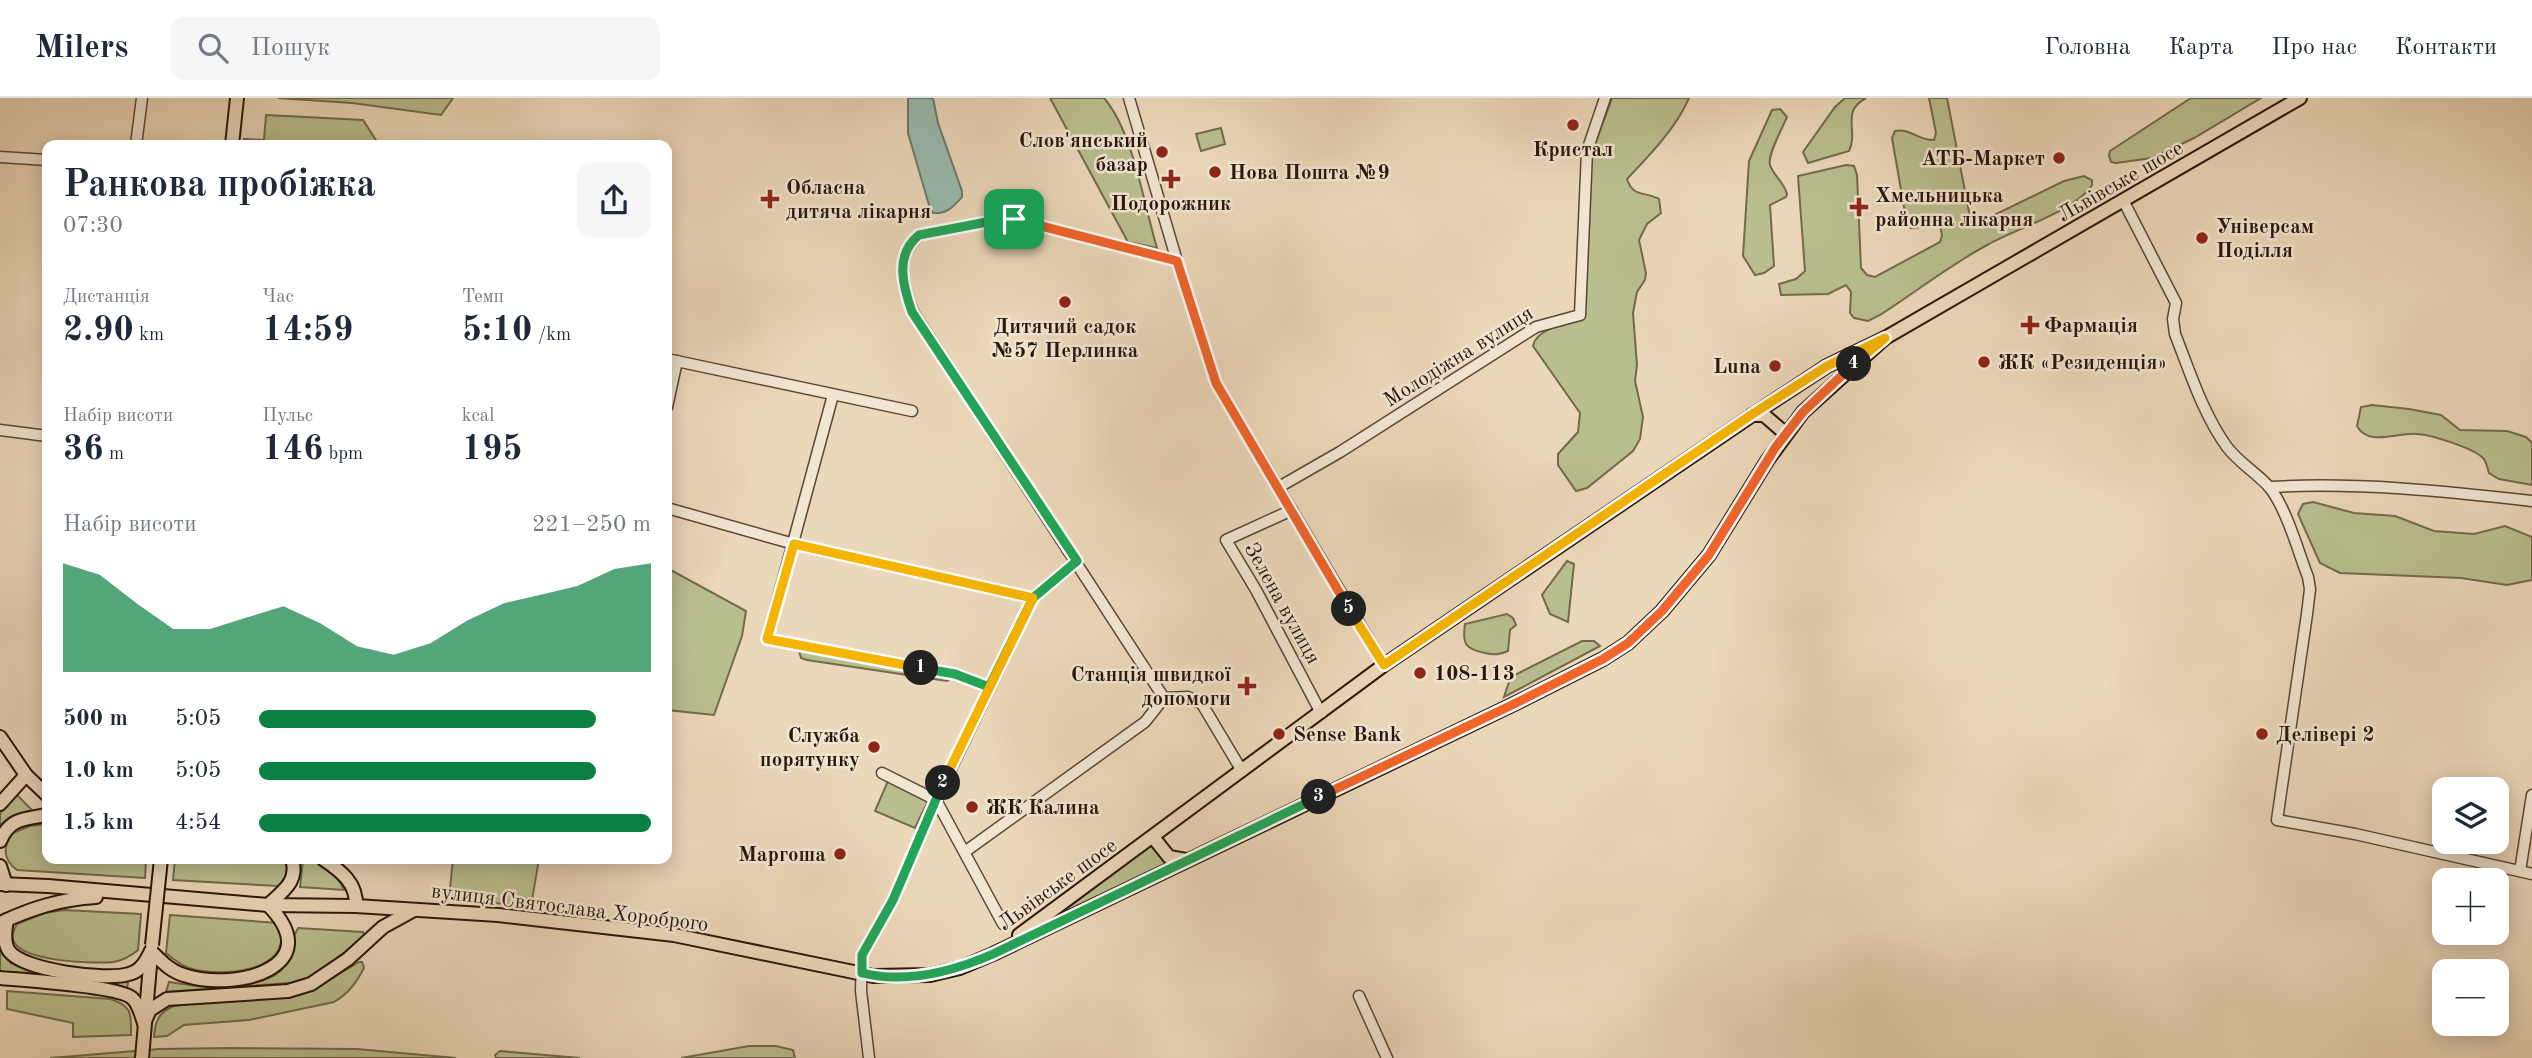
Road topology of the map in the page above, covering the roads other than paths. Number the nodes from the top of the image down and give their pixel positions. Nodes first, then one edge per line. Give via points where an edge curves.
1 (142, 98) edge
2 (237, 98) edge
3 (1129, 98) edge
4 (1605, 98) edge
5 (2300, 98) edge
6 (137, 140) edge
7 (233, 140) edge
8 (0, 157) edge
9 (42, 160) edge
10 (2124, 202) junction
11 (1177, 261) junction
12 (1885, 338) junction
13 (672, 360) edge
14 (833, 395) junction
15 (912, 411) dead end
16 (1751, 415) junction
17 (0, 430) edge
18 (1786, 434) junction
19 (42, 435) edge
20 (2269, 486) junction
21 (1279, 487) junction
22 (2532, 501) edge
23 (672, 509) edge
24 (1292, 510) junction
25 (794, 544) junction
26 (1077, 561) junction
27 (1033, 598) junction
28 (1384, 665) junction
29 (989, 687) junction
30 (1164, 698) junction
31 (1321, 713) junction
32 (0, 737) edge
33 (1242, 771) junction
34 (882, 773) dead end
35 (26, 775) junction
36 (42, 790) edge
37 (2532, 795) edge
38 (936, 800) junction
39 (0, 804) edge
40 (42, 816) edge
41 (1153, 837) junction
42 (0, 841) edge
43 (966, 851) junction
44 (1186, 860) junction
45 (160, 864) edge
46 (293, 864) edge
47 (330, 864) edge
48 (0, 866) edge
49 (2520, 871) junction
50 (2532, 874) edge
51 (3, 884) edge
52 (135, 895) junction
53 (268, 905) junction
54 (356, 906) junction
55 (415, 909) junction
56 (3, 921) edge
57 (1003, 924) dead end
58 (152, 948) junction
59 (993, 954) junction
60 (862, 973) junction
61 (0, 978) edge
62 (1359, 996) dead end
63 (144, 1024) junction
64 (142, 1058) edge
65 (869, 1058) edge
66 (1387, 1058) edge

1 - 6 street
2 - 7 main road
3 - 11 street
4 - 21 street, Молодіжна вулиця via 1587,151 1580,315 1525,333
5 - 10 main road, Львівське шосе
8 - 9 street
10 - 12 main road, Львівське шосе
10 - 20 street via 2176,303 2175,334 2213,425 2242,465
11 - 21 street via 1216,383
11 - 26 street via 1014,219 919,235 903,262 902,277 912,312
12 - 16 main road, Львівське шосе via 1827,366
12 - 18 main road, Львівське шосе via 1803,412
13 - 14 street
14 - 15 street
14 - 25 street
16 - 18 main road via 1764,415
16 - 28 main road, Львівське шосе
17 - 19 street
18 - 44 main road, Львівське шосе via 1709,555 1628,643 1514,704
20 - 22 street via 2396,487
20 - 49 street via 2310,589 2277,820
21 - 24 street
23 - 25 street
24 - 28 street
24 - 31 street, Зелена вулиця via 1226,540
25 - 27 street
25 - 29 street via 767,639 955,674
26 - 27 street
26 - 30 street
27 - 29 street
28 - 31 main road, Львівське шосе
29 - 38 street
30 - 33 street via 1188,697 1202,704
30 - 43 street via 1144,722
31 - 33 main road, Львівське шосе
32 - 35 main road
33 - 41 main road, Львівське шосе
34 - 38 street
35 - 36 main road
35 - 39 main road
37 - 49 street
38 - 43 street
38 - 60 street via 893,900 862,955
40 - 42 main road via 12,823
41 - 44 main road via 1169,857
41 - 59 main road, Львівське шосе
43 - 57 street
44 - 59 main road, Львівське шосе
45 - 58 main road, bridge
46 - 53 main road via 292,882
47 - 54 main road via 346,876 357,894
48 - 51 main road
49 - 50 street
51 - 52 main road, вулиця Святослава Хороброго
52 - 53 main road, вулиця Святослава Хороброго
52 - 56 main road, вулиця Святослава Хороброго via 48,903
53 - 54 main road, вулиця Святослава Хороброго
53 - 58 main road via 285,924 288,944 284,959 266,972 241,978 186,976 170,969
54 - 55 main road, вулиця Святослава Хороброго
55 - 60 main road, вулиця Святослава Хороброго via 674,935
55 - 63 main road via 383,927 311,984 288,991 167,999 150,1010
56 - 58 main road via 10,953 45,968 128,974 145,963
58 - 63 main road
59 - 60 main road, вулиця Святослава Хороброго via 930,975
60 - 65 street
61 - 63 main road via 128,995 137,1004
62 - 66 street
63 - 64 main road

